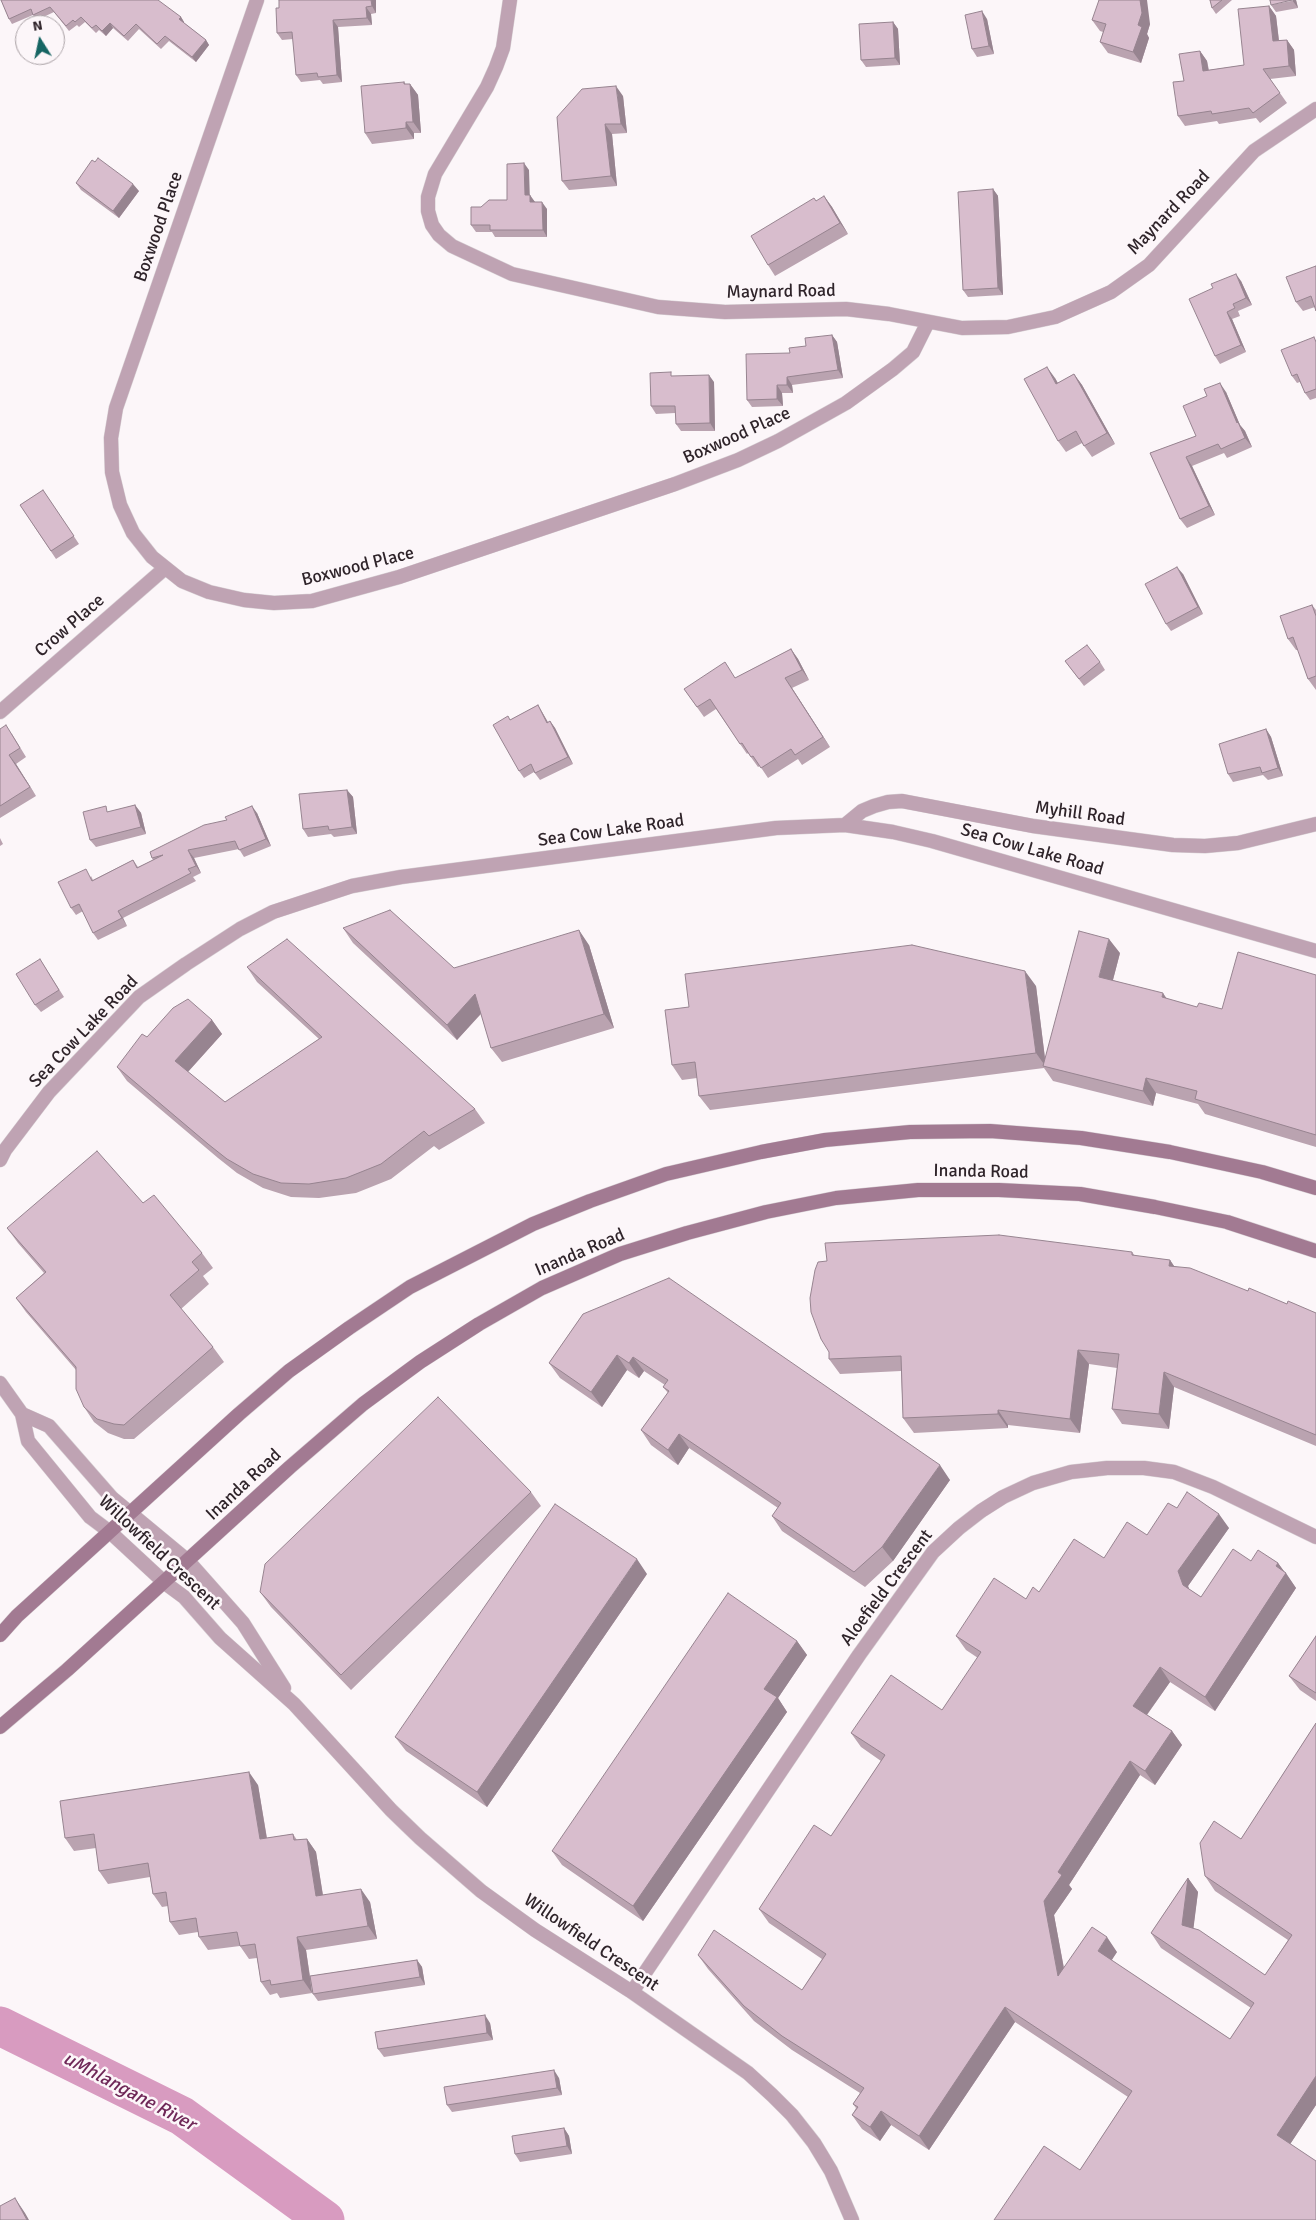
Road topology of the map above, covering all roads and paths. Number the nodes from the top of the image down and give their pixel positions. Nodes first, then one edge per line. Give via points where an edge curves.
1 (257, 0) edge
2 (510, 0) edge
3 (1316, 108) edge
4 (928, 322) junction
5 (164, 568) junction
6 (0, 712) edge
7 (1316, 824) edge
8 (845, 825) junction
9 (1316, 951) edge
10 (0, 1160) edge
11 (1316, 1188) edge
12 (1316, 1251) edge
13 (0, 1383) edge
14 (22, 1414) junction
15 (131, 1513) junction
16 (110, 1532) junction
17 (1316, 1537) edge
18 (188, 1561) junction
19 (165, 1583) junction
20 (0, 1635) edge
21 (294, 1704) junction
22 (0, 1727) edge
23 (632, 1992) junction
24 (852, 2220) edge

1 - 5 street, Boxwood Place via 116,408 110,438 112,472 120,505 133,533
2 - 4 street, Maynard Road via 496,67 435,174 428,197 432,225 452,246 512,274 658,308 725,312 846,309
3 - 4 street, Maynard Road via 1254,151 1148,265 1111,292 1055,317 1008,326 962,328
4 - 5 street, Boxwood Place via 913,352 893,369 846,403 778,441 675,484 400,578 312,601 274,603 209,592 182,581
5 - 6 street, Crow Place
7 - 8 street, Myhill Road via 1238,843 1172,845 1033,826 902,801 862,811
8 - 9 street, Sea Cow Lake Road via 932,841
8 - 10 street, Sea Cow Lake Road via 776,828 401,877 352,886 273,912 240,929 139,997 49,1092
11 - 15 main road via 1262,1172 1170,1152 1081,1138 990,1131 910,1132 825,1140 666,1174 534,1224 410,1287 289,1371
12 - 18 main road, Inanda Road via 1227,1222 1155,1207 1080,1194 999,1190 918,1190 836,1198 687,1233 620,1254 542,1288 420,1362 363,1404
13 - 14 street, Willowfield Crescent
14 - 15 street, Willowfield Crescent via 49,1426 112,1498
14 - 16 street, Willowfield Crescent via 28,1441 90,1517
15 - 16 main road
15 - 18 street, Willowfield Crescent
16 - 19 street, Willowfield Crescent
16 - 20 main road
17 - 23 street, Aloefield Crescent via 1213,1487 1174,1472 1144,1468 1071,1472 1032,1483 1002,1497 959,1528 933,1552 859,1655
18 - 19 main road, Inanda Road
18 - 21 street, Willowfield Crescent via 243,1623
19 - 21 street, Willowfield Crescent via 184,1597 220,1638
19 - 22 main road, Inanda Road
21 - 23 street, Willowfield Crescent via 391,1810 448,1864 535,1930
23 - 24 street, Willowfield Crescent via 748,2073 792,2115 831,2171

